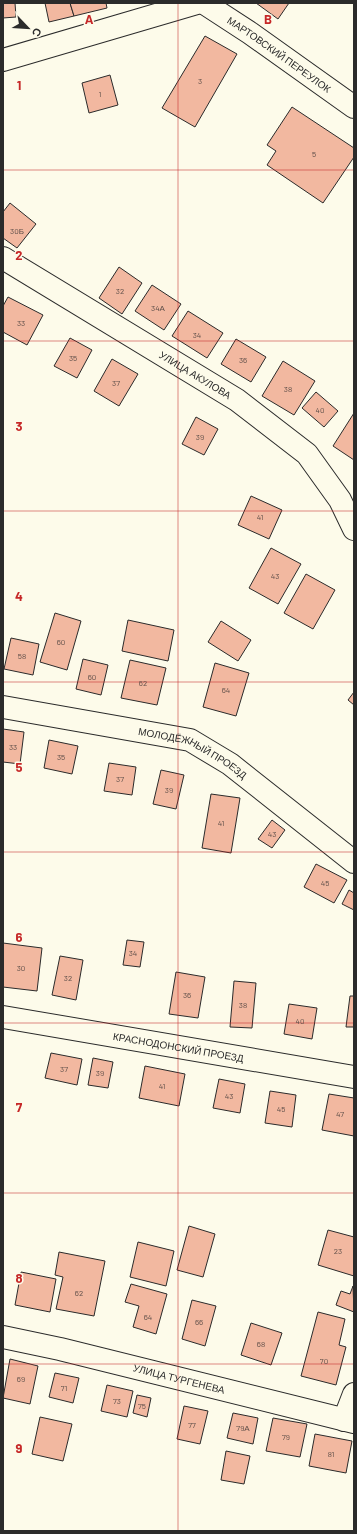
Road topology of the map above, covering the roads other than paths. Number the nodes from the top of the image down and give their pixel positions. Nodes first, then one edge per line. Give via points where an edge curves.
1 (198, 3) edge
2 (204, 3) edge
3 (3, 60) edge
4 (354, 107) edge
5 (3, 258) edge
6 (354, 528) edge
7 (3, 707) edge
8 (354, 862) edge
9 (3, 1018) edge
10 (354, 1077) edge
11 (3, 1338) edge
12 (354, 1394) edge
13 (349, 1421) edge

1 - 3 street
2 - 4 street, МАРТОВСКИЙ ПЕРЕУЛОК
5 - 6 street, УЛИЦА АКУЛОВА via 237,400 307,454 340,500
7 - 8 street, МОЛОДЁЖНЫЙ ПРОЕЗД via 190,740 230,764
9 - 10 street, КРАСНОДОНСКИЙ ПРОЕЗД
11 - 13 street, УЛИЦА ТУРГЕНЕВА via 60,1349
12 - 13 street

